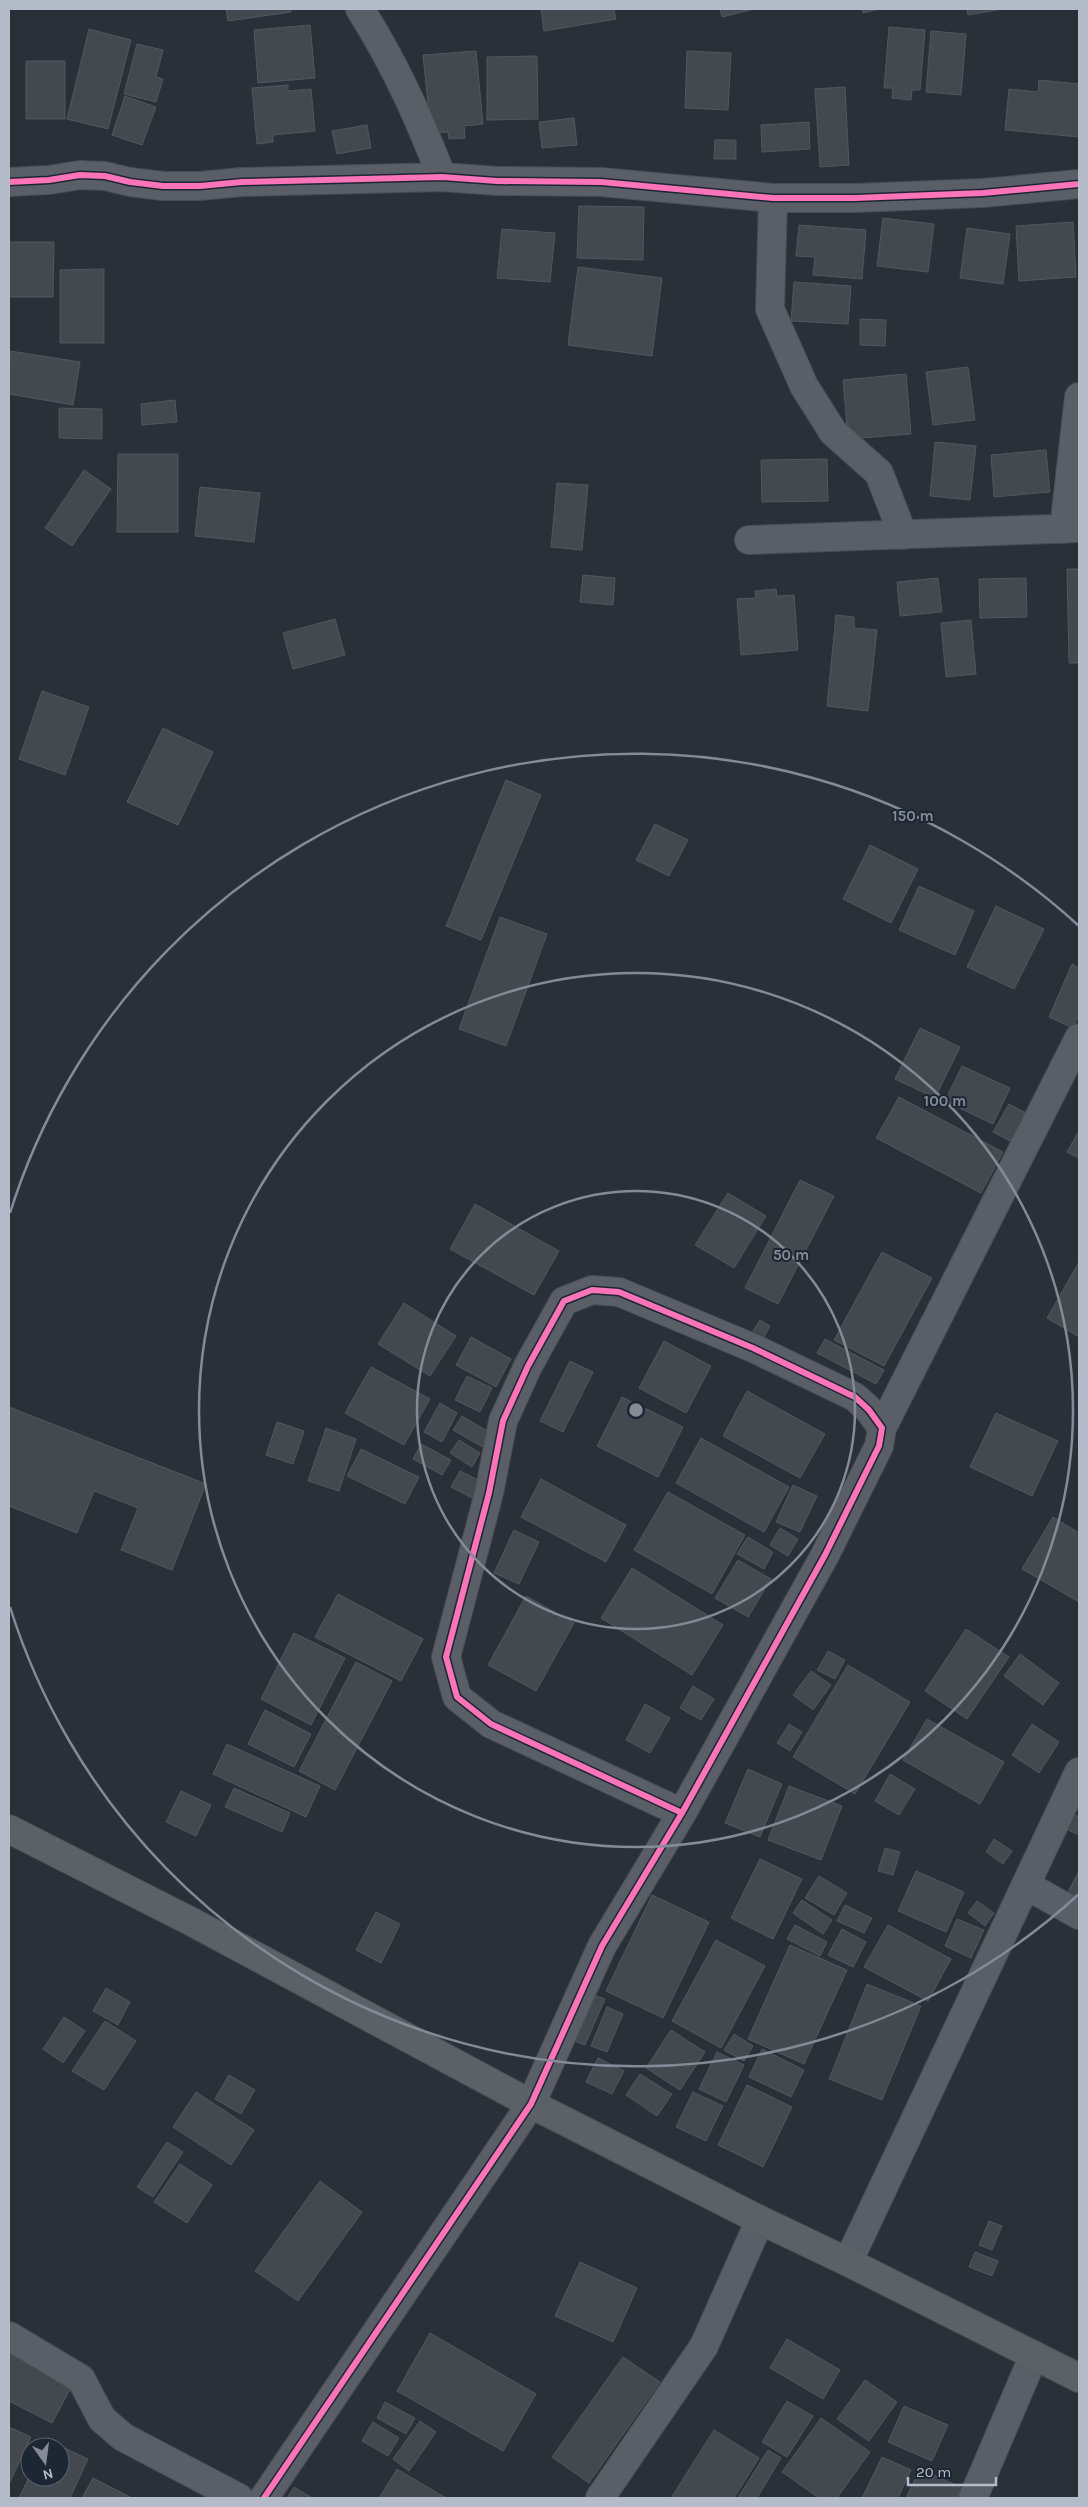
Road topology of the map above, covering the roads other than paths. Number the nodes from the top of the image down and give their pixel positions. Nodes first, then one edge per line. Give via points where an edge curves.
1 (360, 9) edge
2 (442, 177) junction
3 (9, 182) edge
4 (1079, 184) edge
5 (773, 198) junction
6 (1079, 397) edge
7 (1072, 528) edge
8 (902, 534) junction
9 (749, 540) dead end
10 (1079, 1038) edge
11 (882, 1428) junction
12 (1079, 1772) edge
13 (682, 1813) junction
14 (9, 1829) edge
15 (1026, 1884) junction
16 (1079, 1914) edge
17 (531, 2104) junction
18 (760, 2220) junction
19 (848, 2262) junction
20 (9, 2336) edge
21 (1034, 2356) junction
22 (1079, 2378) edge
23 (239, 2498) edge
24 (264, 2498) edge
25 (600, 2498) edge
26 (973, 2498) edge

1 - 2 street via 412,101
2 - 3 street via 162,186 80,175
2 - 5 street via 601,182
4 - 5 street via 973,193
5 - 8 street via 770,308 804,386 833,432 879,473
6 - 7 street
7 - 8 street
8 - 9 street
10 - 11 street
11 - 13 street via 879,1446 865,1478
11 - 13 street via 855,1397 753,1348 620,1292 592,1290 564,1301 528,1366 503,1421 489,1493 446,1657 457,1697 491,1724
12 - 15 street
13 - 17 street via 602,1946
14 - 17 main road via 194,1923
15 - 16 street
15 - 19 street
17 - 18 main road
17 - 24 street
18 - 19 main road
18 - 25 street via 704,2346
19 - 21 main road
20 - 23 street via 81,2379 102,2419 123,2436
21 - 22 main road
21 - 26 street

